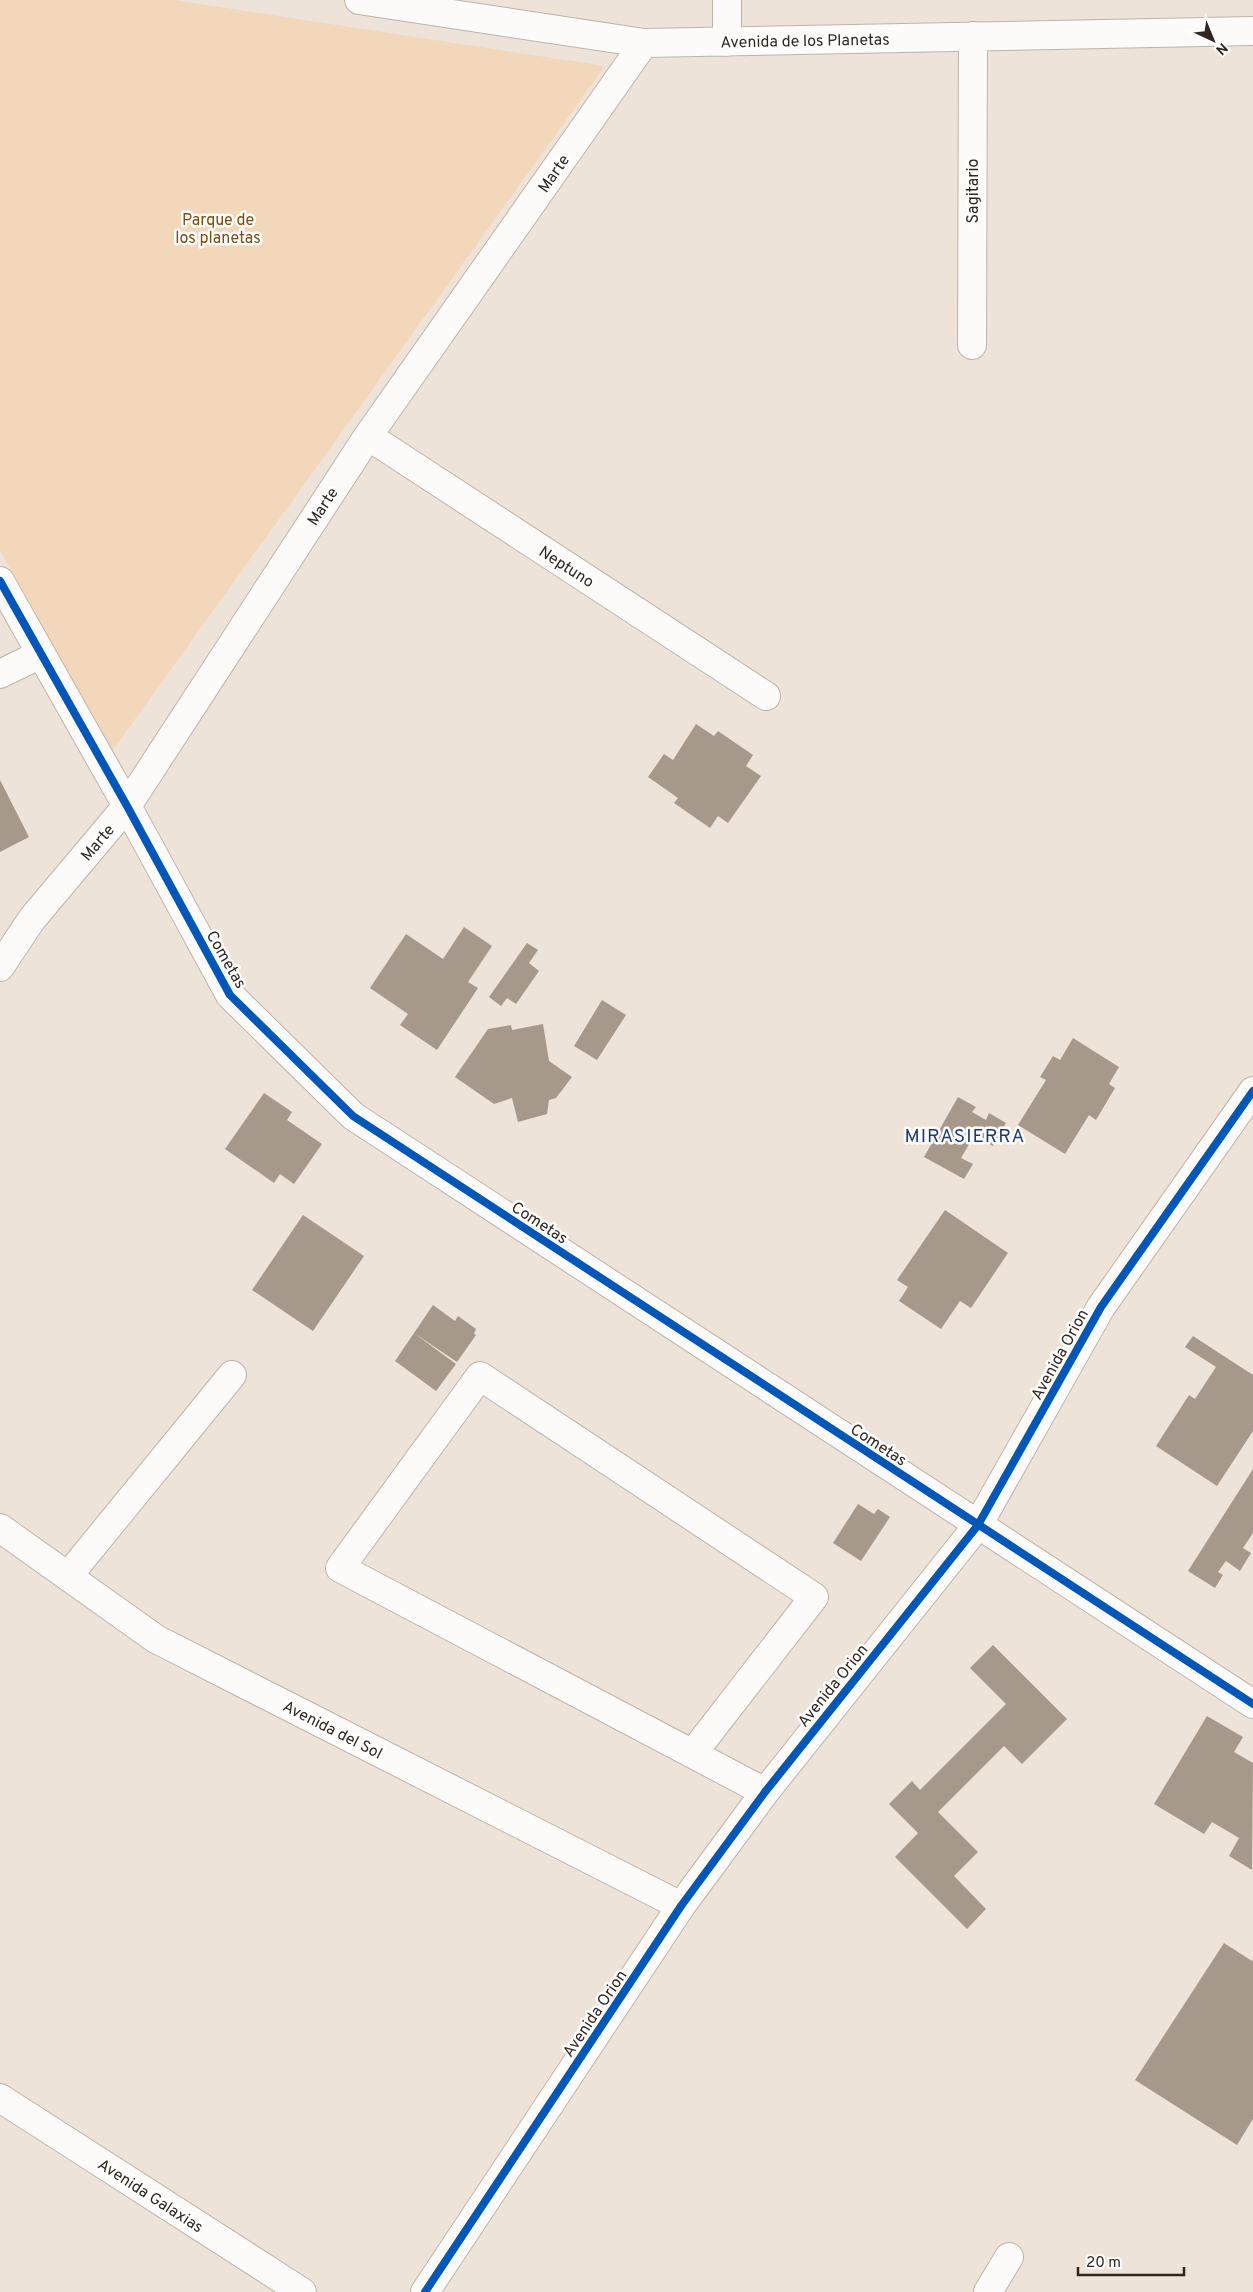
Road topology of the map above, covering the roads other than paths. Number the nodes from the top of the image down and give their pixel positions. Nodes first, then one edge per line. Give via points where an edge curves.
1 (359, 0) edge
2 (727, 0) edge
3 (506, 11) edge
4 (1253, 31) edge
5 (973, 36) junction
6 (727, 42) junction
7 (644, 43) junction
8 (972, 345) dead end
9 (368, 436) junction
10 (0, 581) edge
11 (41, 654) junction
12 (0, 674) edge
13 (766, 696) dead end
14 (127, 806) junction
15 (0, 967) edge
16 (1253, 1091) edge
17 (232, 1375) dead end
18 (978, 1525) junction
19 (0, 1528) edge
20 (68, 1576) junction
21 (1253, 1704) edge
22 (693, 1753) junction
23 (764, 1792) junction
24 (682, 1906) junction
25 (0, 2098) edge
26 (1009, 2257) dead end
27 (302, 2292) edge
28 (425, 2292) edge
29 (988, 2292) edge

1 - 3 street, Avenida de los Planetas
2 - 6 street
3 - 7 street, Avenida de los Planetas
4 - 5 street, Avenida de los Planetas
5 - 6 street, Avenida de los Planetas
5 - 8 street, Sagitario
6 - 7 street, Avenida de los Planetas
7 - 9 street, Marte
9 - 13 street, Neptuno
9 - 14 street, Marte
10 - 11 street, Cometas
11 - 12 street
11 - 14 street, Cometas
14 - 15 street, Marte via 32,919
14 - 18 street, Cometas via 230,996 353,1116
16 - 18 street, Avenida Orion via 1101,1307
17 - 20 street
18 - 21 street, Cometas
18 - 23 street, Avenida Orion
19 - 20 street, Avenida del Sol
20 - 24 street, Avenida del Sol via 156,1639
22 - 22 street via 340,1568 480,1376 814,1597
22 - 23 street
23 - 24 street, Avenida Orion
24 - 28 street, Avenida Orion
25 - 27 street, Avenida Galaxias
26 - 29 street

